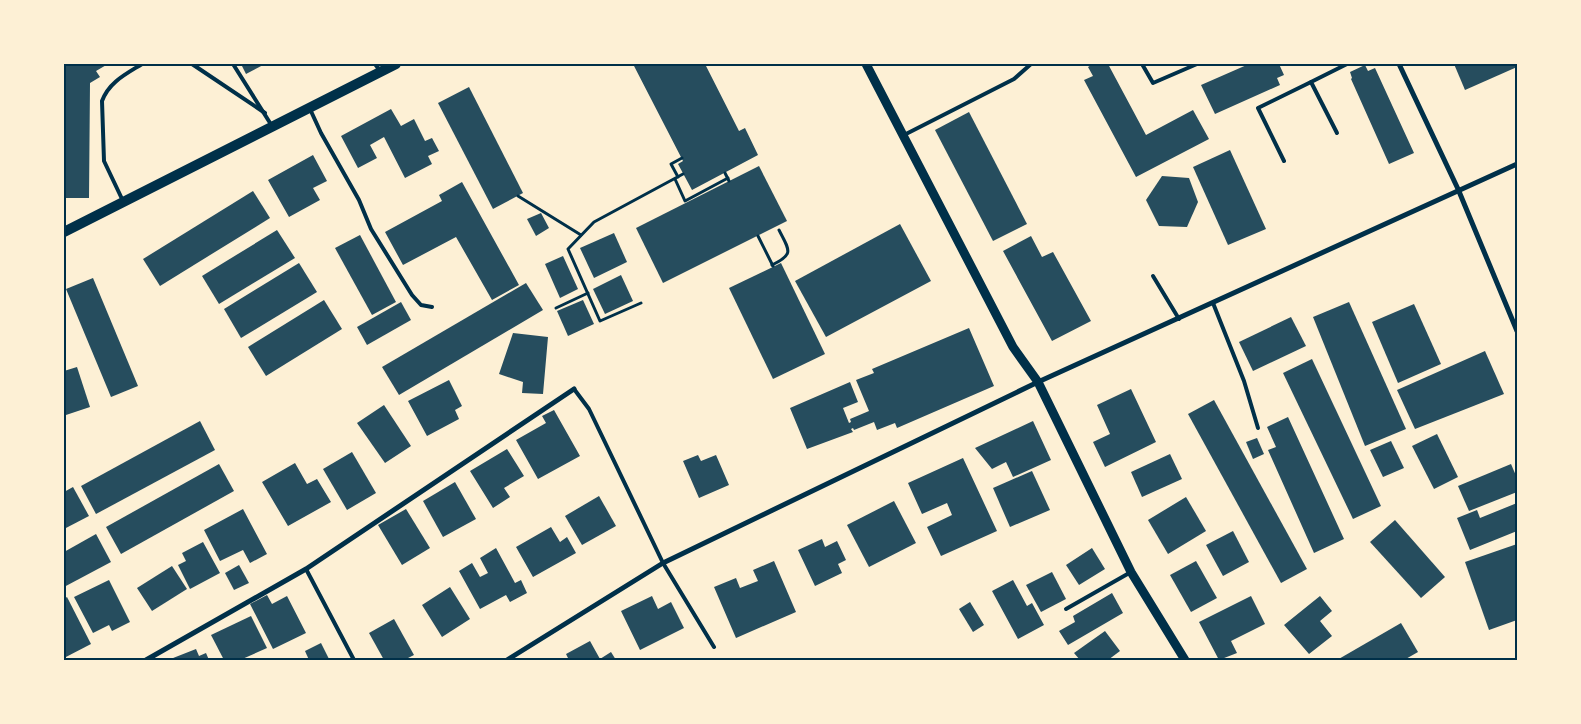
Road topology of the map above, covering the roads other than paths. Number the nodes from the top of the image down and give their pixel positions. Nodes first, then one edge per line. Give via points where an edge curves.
1 (142, 64) edge
2 (192, 64) edge
3 (233, 64) edge
4 (396, 64) edge
5 (866, 64) edge
6 (1031, 64) edge
7 (1142, 64) edge
8 (1197, 64) edge
9 (1347, 64) edge
10 (1399, 64) edge
11 (378, 68) edge
12 (1312, 82) junction
13 (309, 107) junction
14 (265, 113) junction
15 (272, 126) junction
16 (1337, 133) dead end
17 (904, 135) junction
18 (1284, 161) dead end
19 (1517, 164) edge
20 (1458, 189) junction
21 (124, 202) junction
22 (64, 232) edge
23 (1153, 276) dead end
24 (1213, 303) junction
25 (432, 307) dead end
26 (1179, 319) junction
27 (1517, 331) edge
28 (1038, 382) junction
29 (574, 389) joint
30 (1258, 428) dead end
31 (663, 562) junction
32 (306, 569) junction
33 (1131, 572) junction
34 (1066, 609) dead end
35 (714, 647) dead end
36 (146, 660) edge
37 (354, 660) edge
38 (507, 660) edge
39 (1185, 660) edge

1 - 21 lane via 112,84 102,101 104,161
2 - 14 lane
3 - 14 lane
4 - 11 main road
5 - 17 street
6 - 17 lane via 1014,80
7 - 8 lane via 1153,84
9 - 12 lane
10 - 20 street
11 - 13 main road
12 - 16 lane
12 - 18 lane via 1258,108
13 - 15 main road
13 - 25 lane via 359,200 370,228 401,279 420,306
14 - 15 lane
15 - 21 main road
17 - 28 street via 1013,347
19 - 20 street
20 - 24 street
20 - 27 street
21 - 22 main road
23 - 26 lane
24 - 26 street
24 - 30 lane via 1244,381
26 - 28 street
28 - 31 street
28 - 33 street
29 - 31 lane via 589,409
29 - 32 street
31 - 35 lane
31 - 38 street
32 - 36 street
32 - 37 lane
33 - 34 lane
33 - 39 street

